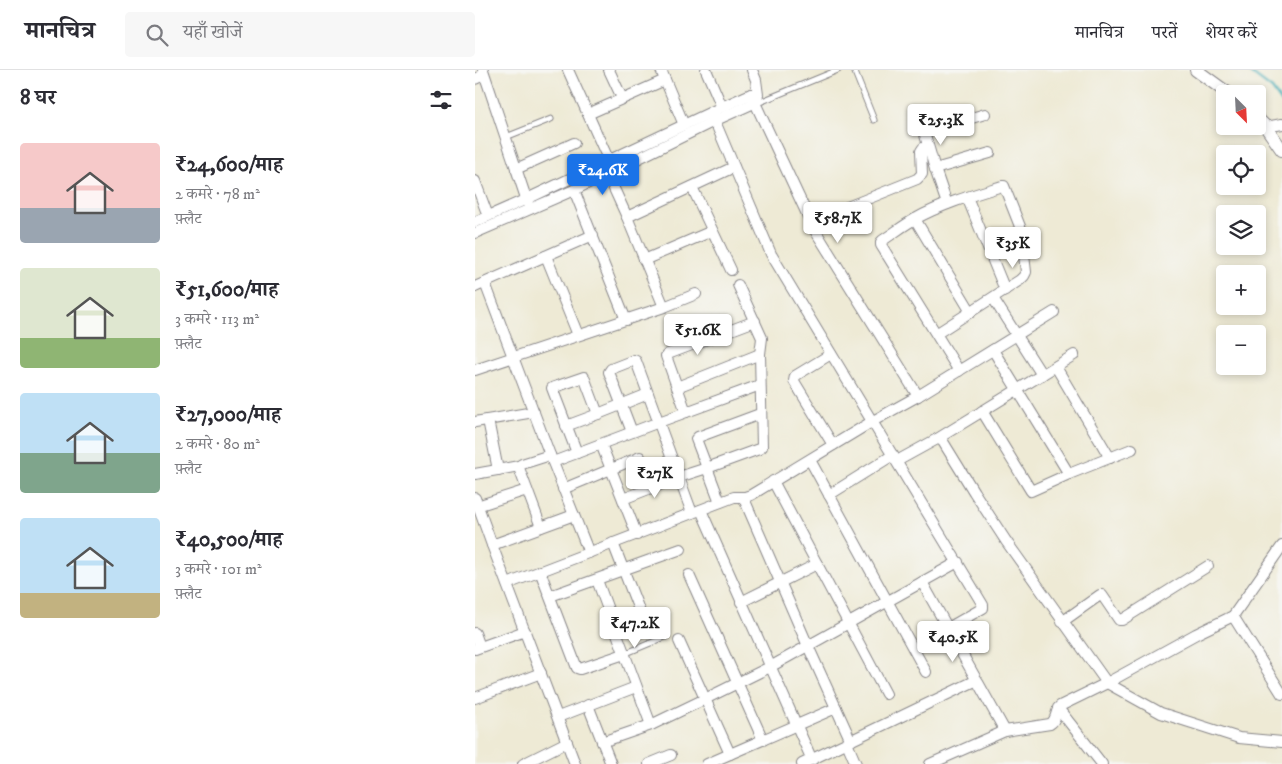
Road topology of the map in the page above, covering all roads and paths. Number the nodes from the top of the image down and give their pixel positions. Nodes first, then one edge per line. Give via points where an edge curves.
1 (568, 70) edge
2 (609, 70) edge
3 (706, 70) edge
4 (752, 70) edge
5 (838, 70) edge
6 (854, 70) edge
7 (1196, 70) edge
8 (481, 75) edge
9 (663, 75) edge
10 (1217, 85) edge
11 (622, 98) junction
12 (755, 99) junction
13 (722, 107) junction
14 (588, 114) junction
15 (985, 114) dead end
16 (712, 117) junction
17 (551, 119) dead end
18 (874, 120) dead end
19 (1266, 123) edge
20 (1282, 124) edge
21 (684, 125) junction
22 (1266, 128) edge
23 (506, 138) junction
24 (574, 143) dead end
25 (928, 146) junction
26 (1282, 150) edge
27 (990, 153) dead end
28 (605, 162) junction
29 (734, 167) junction
30 (516, 169) junction
31 (935, 169) junction
32 (607, 174) junction
33 (475, 181) edge
34 (692, 187) junction
35 (574, 190) junction
36 (967, 197) junction
37 (528, 204) junction
38 (947, 204) junction
39 (488, 216) junction
40 (627, 217) junction
41 (915, 219) junction
42 (475, 222) edge
43 (810, 222) junction
44 (712, 231) junction
45 (475, 233) edge
46 (593, 235) junction
47 (546, 256) junction
48 (645, 260) junction
49 (731, 270) dead end
50 (485, 283) junction
51 (738, 285) dead end
52 (475, 287) edge
53 (1005, 290) junction
54 (696, 294) dead end
55 (993, 298) junction
56 (664, 307) junction
57 (971, 312) junction
58 (1054, 312) dead end
59 (626, 320) junction
60 (755, 321) junction
61 (936, 334) junction
62 (578, 335) junction
63 (1016, 336) junction
64 (993, 350) junction
65 (760, 354) junction
66 (831, 354) junction
67 (1074, 356) dead end
68 (514, 357) junction
69 (1056, 367) junction
70 (475, 370) edge
71 (959, 371) junction
72 (1041, 376) junction
73 (760, 385) junction
74 (677, 387) junction
75 (1017, 390) junction
76 (649, 394) junction
77 (918, 396) junction
78 (622, 405) junction
79 (982, 411) junction
80 (534, 412) junction
81 (686, 412) junction
82 (598, 414) junction
83 (760, 414) junction
84 (488, 420) junction
85 (873, 421) junction
86 (475, 422) edge
87 (659, 422) junction
88 (566, 426) junction
89 (632, 432) junction
90 (937, 439) junction
91 (601, 444) junction
92 (833, 445) junction
93 (1132, 449) dead end
94 (577, 453) junction
95 (552, 458) junction
96 (895, 458) junction
97 (1110, 458) junction
98 (809, 460) junction
99 (519, 466) junction
100 (707, 468) junction
101 (611, 469) junction
102 (498, 470) junction
103 (475, 474) edge
104 (1069, 474) junction
105 (679, 476) junction
106 (773, 481) junction
107 (652, 487) junction
108 (563, 489) junction
109 (527, 490) junction
110 (829, 495) junction
111 (742, 497) junction
112 (623, 499) junction
113 (476, 502) edge
114 (720, 502) junction
115 (697, 511) junction
116 (574, 515) junction
117 (541, 527) junction
118 (637, 535) junction
119 (613, 544) junction
120 (492, 545) junction
121 (1282, 546) edge
122 (681, 549) dead end
123 (589, 553) junction
124 (958, 562) junction
125 (817, 564) junction
126 (1208, 566) dead end
127 (623, 570) junction
128 (540, 571) junction
129 (689, 575) dead end
130 (597, 580) junction
131 (780, 582) junction
132 (922, 582) junction
133 (507, 584) junction
134 (550, 596) junction
135 (741, 602) junction
136 (887, 602) junction
137 (1233, 616) junction
138 (1062, 622) junction
139 (848, 624) junction
140 (615, 627) junction
141 (948, 628) junction
142 (525, 631) junction
143 (475, 633) edge
144 (665, 637) dead end
145 (679, 641) dead end
146 (808, 646) junction
147 (477, 648) edge
148 (624, 654) junction
149 (770, 667) junction
150 (926, 672) dead end
151 (541, 674) junction
152 (977, 680) junction
153 (1107, 683) junction
154 (737, 684) junction
155 (636, 687) junction
156 (885, 694) dead end
157 (1282, 694) edge
158 (475, 698) edge
159 (705, 699) junction
160 (589, 706) junction
161 (836, 708) junction
162 (1058, 708) junction
163 (557, 717) junction
164 (651, 725) junction
165 (797, 726) junction
166 (1005, 731) junction
167 (763, 740) junction
168 (567, 742) junction
169 (602, 742) junction
170 (849, 742) junction
171 (1282, 742) edge
172 (730, 754) junction
173 (671, 756) dead end
174 (807, 762) edge
175 (523, 764) edge
176 (575, 764) edge
177 (611, 764) edge
178 (649, 764) edge
179 (707, 764) edge
180 (857, 764) edge
181 (930, 764) edge
182 (1102, 764) edge

1 - 14 street
2 - 11 street
3 - 13 street
4 - 12 street via 756,80
5 - 12 lane
6 - 18 lane
7 - 10 street
8 - 23 street
9 - 11 street
9 - 21 street
11 - 14 street
12 - 13 street
12 - 16 street
12 - 43 street
13 - 16 street
14 - 28 street
15 - 25 street via 928,131 925,135
16 - 21 street
16 - 29 street
16 - 32 street
17 - 23 lane
19 - 20 street
21 - 28 street
22 - 26 street
23 - 30 street
24 - 30 street
25 - 31 street
25 - 43 street via 921,150 922,174 917,179
27 - 31 street
28 - 32 street
28 - 37 street
29 - 34 street
29 - 66 street via 771,254
30 - 37 street
31 - 38 street
32 - 35 street
32 - 40 street
33 - 39 street
34 - 40 street
34 - 44 street
35 - 37 street
35 - 46 street
36 - 38 street
36 - 53 street
36 - 53 street via 1002,186 1006,188 1021,229 1026,272
37 - 39 street
37 - 45 street
38 - 41 street
39 - 42 street
40 - 48 street
41 - 57 street
41 - 61 street via 883,240 881,245
43 - 77 street
44 - 48 street
44 - 49 street
46 - 47 street
46 - 59 street
47 - 50 street
47 - 62 street
48 - 56 street
50 - 52 street
50 - 68 street
51 - 60 street
53 - 55 street
54 - 56 street
55 - 57 street
55 - 63 street
56 - 59 street
57 - 61 street
58 - 63 street
59 - 62 street
60 - 65 street via 761,338
60 - 74 street via 668,354 666,358
61 - 71 street
62 - 68 street
63 - 64 street
63 - 72 street
64 - 71 street
64 - 75 street
65 - 73 street
65 - 74 street
66 - 85 street
66 - 92 street via 795,376 794,381
67 - 69 street
68 - 70 street
68 - 80 street
69 - 72 street
69 - 97 street
71 - 77 street
72 - 75 street
73 - 81 street
73 - 83 street
74 - 81 street
75 - 79 street
75 - 104 street
76 - 78 street
76 - 78 street via 635,360 611,369 609,372
76 - 87 street
77 - 85 street
78 - 82 street
78 - 89 street
79 - 90 street
79 - 104 street via 1031,491
80 - 84 street
80 - 95 street
81 - 87 street
82 - 88 street
82 - 88 street via 584,376 553,387 551,389
83 - 100 street via 761,448
83 - 100 street via 697,438
84 - 86 street
84 - 102 street
85 - 92 street
85 - 96 street
87 - 89 street
87 - 105 street
88 - 94 street
89 - 91 street
90 - 96 street
90 - 138 street via 943,440 1006,541
91 - 94 street
91 - 101 street
92 - 98 street
93 - 97 street
94 - 95 street
95 - 99 street
95 - 108 street
96 - 110 street
96 - 124 street
97 - 104 street
98 - 106 street
98 - 110 street
99 - 102 street
99 - 109 street
100 - 105 street
100 - 114 street
101 - 107 street via 640,457
101 - 108 street
101 - 112 street
102 - 103 street
105 - 107 street
105 - 115 street
106 - 111 street
106 - 125 street
107 - 112 street
108 - 116 street
109 - 113 street
109 - 117 street
110 - 136 street
111 - 114 street
111 - 131 street
112 - 118 street
113 - 120 street
114 - 115 street
115 - 118 street
115 - 135 street via 705,520
116 - 117 street
116 - 123 street
117 - 120 street
118 - 119 street
119 - 123 street
119 - 127 street
120 - 133 street
121 - 137 street
122 - 127 street
123 - 128 street
124 - 132 street
124 - 141 street via 984,606
125 - 131 street
125 - 139 street
126 - 138 street via 1121,621 1100,595
127 - 130 street
127 - 140 street via 641,615
128 - 133 street
128 - 134 street
129 - 154 street
130 - 134 street
130 - 140 street
131 - 135 street
131 - 146 street
132 - 136 street
132 - 141 street
133 - 142 street
134 - 148 street via 577,668 580,670
135 - 149 street
136 - 139 street
136 - 150 street
137 - 153 street
137 - 157 street
138 - 153 street
139 - 146 street
139 - 156 street
140 - 148 street
141 - 152 street
142 - 147 street
142 - 151 street
143 - 147 street
144 - 148 lane
145 - 159 street
146 - 149 street
146 - 161 street
148 - 155 street
149 - 154 street
149 - 165 street
151 - 158 street
151 - 163 street
152 - 166 street
152 - 170 street
153 - 162 street
153 - 171 street via 1161,713 1239,738
154 - 159 street
154 - 167 street
155 - 160 street
155 - 164 street
159 - 164 street
159 - 172 street
160 - 163 street
160 - 169 street
161 - 165 street
161 - 170 street
162 - 166 street via 1051,724
162 - 182 street
163 - 168 street
164 - 169 street
165 - 167 street
165 - 174 street
166 - 181 street
167 - 172 street
168 - 175 street
168 - 176 street
169 - 177 street
170 - 174 street
170 - 180 street
172 - 179 street
173 - 178 street

